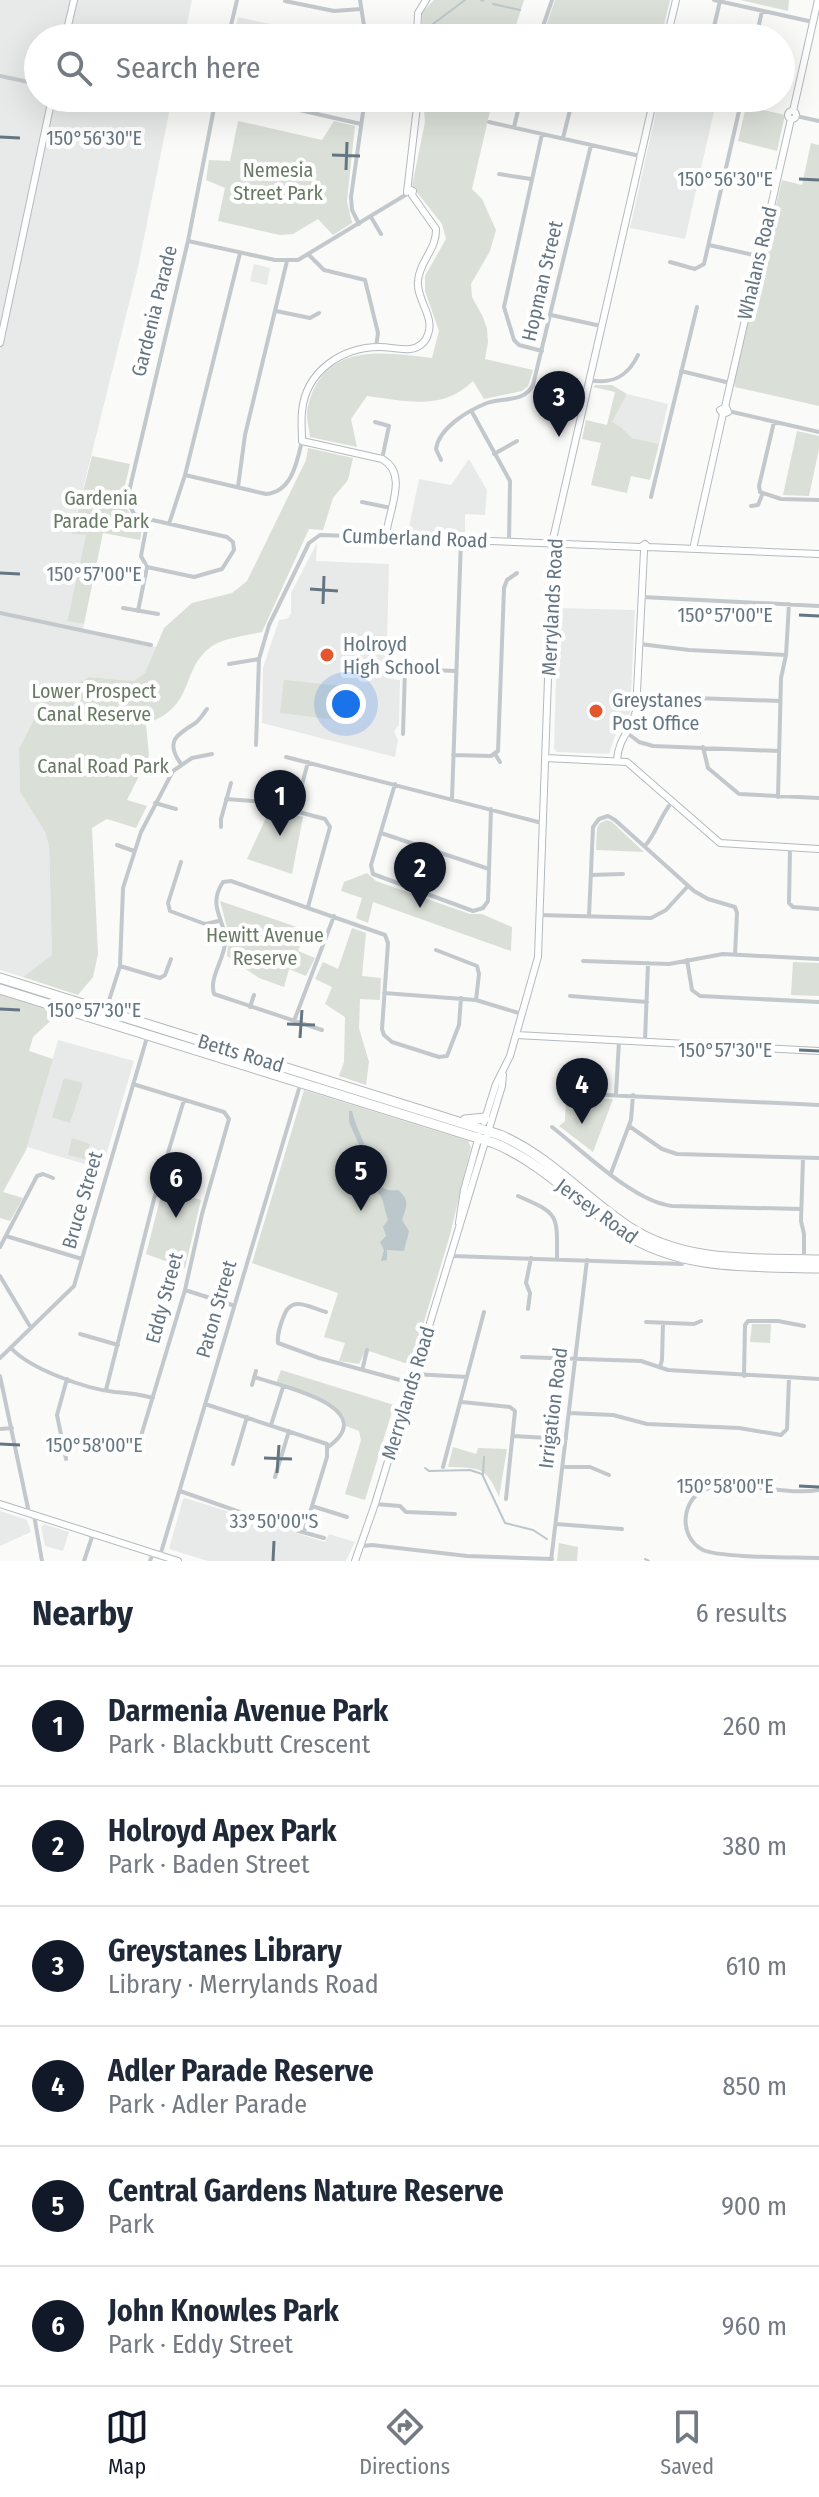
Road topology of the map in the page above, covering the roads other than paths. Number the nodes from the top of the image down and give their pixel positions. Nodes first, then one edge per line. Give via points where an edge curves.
1 (74, 0) edge
2 (237, 0) edge
3 (360, 0) edge
4 (426, 0) edge
5 (552, 0) edge
6 (676, 0) edge
7 (818, 0) edge
8 (285, 1) edge
9 (717, 1) edge
10 (361, 9) junction
11 (762, 11) junction
12 (813, 22) junction
13 (68, 24) edge
14 (231, 24) edge
15 (364, 24) edge
16 (418, 24) edge
17 (544, 24) edge
18 (670, 24) edge
19 (714, 24) edge
20 (759, 24) edge
21 (0, 76) edge
22 (24, 81) edge
23 (795, 107) edge
24 (49, 112) edge
25 (213, 112) edge
26 (309, 112) edge
27 (363, 112) edge
28 (416, 112) edge
29 (518, 112) edge
30 (570, 112) edge
31 (651, 112) edge
32 (739, 112) edge
33 (794, 112) edge
34 (793, 116) junction
35 (819, 121) edge
36 (489, 122) dead end
37 (362, 124) junction
38 (514, 127) junction
39 (542, 134) junction
40 (563, 138) junction
41 (591, 145) junction
42 (640, 156) junction
43 (499, 174) dead end
44 (531, 179) junction
45 (409, 193) junction
46 (371, 217) junction
47 (359, 224) junction
48 (381, 234) dead end
49 (188, 241) junction
50 (709, 245) junction
51 (240, 253) junction
52 (309, 255) junction
53 (758, 256) junction
54 (287, 261) junction
55 (670, 262) dead end
56 (697, 307) dead end
57 (276, 311) junction
58 (319, 313) dead end
59 (551, 315) junction
60 (601, 326) junction
61 (0, 343) edge
62 (376, 347) junction
63 (542, 351) junction
64 (638, 355) dead end
65 (681, 371) junction
66 (589, 380) junction
67 (730, 383) junction
68 (725, 411) junction
69 (472, 412) junction
70 (375, 422) dead end
71 (774, 422) junction
72 (819, 432) edge
73 (302, 441) junction
74 (517, 441) dead end
75 (494, 454) junction
76 (382, 459) junction
77 (441, 460) dead end
78 (185, 475) junction
79 (238, 487) junction
80 (762, 495) junction
81 (651, 497) dead end
82 (819, 500) edge
83 (362, 502) dead end
84 (751, 506) dead end
85 (391, 508) junction
86 (148, 519) junction
87 (169, 524) junction
88 (386, 537) junction
89 (240, 538) dead end
90 (461, 540) junction
91 (233, 542) junction
92 (509, 542) junction
93 (553, 544) junction
94 (644, 548) junction
95 (693, 549) junction
96 (819, 554) edge
97 (147, 567) junction
98 (517, 573) dead end
99 (642, 597) junction
100 (789, 604) junction
101 (819, 606) edge
102 (123, 608) dead end
103 (138, 611) junction
104 (0, 613) edge
105 (158, 614) dead end
106 (640, 644) junction
107 (151, 645) dead end
108 (786, 655) junction
109 (259, 659) junction
110 (229, 664) dead end
111 (456, 671) junction
112 (638, 696) junction
113 (780, 701) junction
114 (207, 709) dead end
115 (626, 732) junction
116 (403, 734) dead end
117 (256, 745) dead end
118 (703, 747) junction
119 (779, 751) junction
120 (212, 754) dead end
121 (495, 754) junction
122 (453, 755) junction
123 (286, 757) dead end
124 (545, 758) junction
125 (617, 760) junction
126 (308, 762) junction
127 (500, 762) dead end
128 (181, 764) junction
129 (231, 783) dead end
130 (395, 784) junction
131 (778, 797) junction
132 (819, 798) edge
133 (226, 799) junction
134 (452, 799) junction
135 (672, 802) junction
136 (155, 803) junction
137 (176, 809) dead end
138 (491, 809) junction
139 (295, 811) junction
140 (336, 818) dead end
141 (329, 822) junction
142 (542, 823) junction
143 (221, 827) dead end
144 (381, 833) junction
145 (117, 845) dead end
146 (645, 846) junction
147 (790, 848) junction
148 (819, 849) edge
149 (134, 851) junction
150 (181, 862) dead end
151 (489, 869) junction
152 (623, 874) dead end
153 (591, 875) junction
154 (688, 886) junction
155 (308, 907) junction
156 (819, 909) edge
157 (539, 915) junction
158 (334, 916) junction
159 (589, 916) junction
160 (219, 921) junction
161 (436, 950) dead end
162 (735, 955) junction
163 (171, 959) dead end
164 (819, 959) edge
165 (687, 960) junction
166 (583, 961) dead end
167 (648, 963) junction
168 (120, 966) junction
169 (0, 978) edge
170 (0, 989) edge
171 (384, 993) junction
172 (254, 995) dead end
173 (570, 996) dead end
174 (461, 998) junction
175 (476, 1000) junction
176 (647, 1002) junction
177 (819, 1002) edge
178 (250, 1007) junction
179 (106, 1010) junction
180 (83, 1013) junction
181 (522, 1014) junction
182 (294, 1021) junction
183 (124, 1026) junction
184 (150, 1029) junction
185 (322, 1030) dead end
186 (516, 1035) junction
187 (619, 1041) junction
188 (645, 1042) junction
189 (819, 1051) edge
190 (503, 1073) junction
191 (302, 1077) junction
192 (133, 1084) junction
193 (563, 1085) dead end
194 (616, 1094) junction
195 (633, 1095) junction
196 (184, 1100) junction
197 (819, 1105) edge
198 (485, 1118) junction
199 (453, 1120) junction
200 (629, 1126) junction
201 (552, 1127) dead end
202 (484, 1134) junction
203 (803, 1158) junction
204 (819, 1158) edge
205 (611, 1173) junction
206 (53, 1178) dead end
207 (518, 1196) dead end
208 (801, 1209) junction
209 (6, 1236) junction
210 (0, 1247) edge
211 (449, 1256) junction
212 (531, 1258) junction
213 (82, 1259) junction
214 (557, 1259) junction
215 (587, 1260) junction
216 (819, 1260) edge
217 (682, 1264) dead end
218 (803, 1264) junction
219 (819, 1268) edge
220 (0, 1276) edge
221 (185, 1290) junction
222 (233, 1305) junction
223 (528, 1309) dead end
224 (326, 1312) dead end
225 (484, 1312) dead end
226 (701, 1321) dead end
227 (646, 1322) dead end
228 (663, 1323) junction
229 (804, 1326) dead end
230 (31, 1328) junction
231 (80, 1334) dead end
232 (118, 1345) junction
233 (11, 1348) junction
234 (367, 1350) dead end
235 (522, 1357) dead end
236 (0, 1358) edge
237 (575, 1359) junction
238 (362, 1368) junction
239 (655, 1368) junction
240 (256, 1371) dead end
241 (414, 1374) junction
242 (0, 1376) edge
243 (744, 1376) junction
244 (254, 1377) junction
245 (468, 1377) junction
246 (789, 1377) junction
247 (67, 1379) junction
248 (819, 1379) edge
249 (411, 1383) junction
250 (252, 1385) dead end
251 (283, 1387) junction
252 (106, 1390) junction
253 (153, 1399) junction
254 (462, 1402) junction
255 (205, 1404) junction
256 (569, 1413) junction
257 (247, 1417) junction
258 (271, 1425) junction
259 (12, 1428) junction
260 (0, 1429) edge
261 (289, 1431) junction
262 (513, 1436) junction
263 (566, 1439) junction
264 (138, 1446) dead end
265 (328, 1447) junction
266 (66, 1459) dead end
267 (233, 1464) dead end
268 (443, 1467) dead end
269 (563, 1467) junction
270 (609, 1475) dead end
271 (275, 1477) dead end
272 (819, 1490) edge
273 (180, 1491) junction
274 (506, 1499) dead end
275 (0, 1504) edge
276 (375, 1504) junction
277 (312, 1506) junction
278 (31, 1514) junction
279 (455, 1514) dead end
280 (347, 1517) dead end
281 (556, 1524) junction
282 (622, 1529) dead end
283 (304, 1532) junction
284 (93, 1534) junction
285 (324, 1538) dead end
286 (362, 1546) junction
287 (154, 1557) edge
288 (819, 1558) edge
289 (551, 1560) edge
290 (42, 1561) edge
291 (84, 1561) edge
292 (178, 1561) edge
293 (355, 1561) edge

1 - 13 street
2 - 14 street
3 - 10 street
4 - 16 street
5 - 17 street
6 - 18 street
7 - 12 street, Whalans Road
8 - 10 street via 331,11
9 - 11 street
9 - 19 street
10 - 15 street
11 - 12 street
11 - 20 street
12 - 23 street, Whalans Road
21 - 22 street
24 - 61 street
25 - 49 street, Gardenia Parade
26 - 37 street
27 - 37 street
28 - 45 street
29 - 38 street
30 - 40 street
31 - 42 street, Merrylands Road
32 - 50 street
33 - 34 street, Whalans Road
34 - 35 street
34 - 53 street, Whalans Road
36 - 38 street
37 - 47 street via 351,197
38 - 39 street
39 - 40 street
39 - 44 street
40 - 41 street
41 - 42 street
41 - 59 street, Hopman Street
42 - 60 street, Merrylands Road
43 - 44 street
44 - 63 street via 504,307 514,340
45 - 46 street
45 - 62 street via 436,229 418,280 429,333 414,348
46 - 47 street
46 - 48 street
47 - 52 street
49 - 51 street
49 - 86 street, Gardenia Parade via 127,496 132,512
50 - 53 street
50 - 55 street via 701,269
51 - 54 street
51 - 78 street
52 - 54 street
52 - 62 street via 324,270 365,280 379,338
53 - 67 street, Whalans Road
54 - 57 street
56 - 65 street
57 - 58 street via 310,318
57 - 79 street via 245,435
59 - 60 street
59 - 63 street, Hopman Street
60 - 66 street, Merrylands Road
62 - 73 street via 346,351 316,375 302,411
63 - 69 street, Hopman Street via 526,395 487,403
64 - 66 street via 622,376
65 - 67 street
65 - 81 street
66 - 93 street, Merrylands Road
67 - 68 street, Whalans Road
68 - 71 street
68 - 95 street, Whalans Road
69 - 75 street
69 - 77 street, Hopman Street via 439,435 436,449
70 - 76 street via 389,426
71 - 72 street
71 - 80 street via 759,486
73 - 76 street
73 - 79 street via 282,489 269,494
74 - 75 street
75 - 92 street via 512,486
76 - 85 street via 396,477
78 - 79 street
78 - 87 street
80 - 82 street
80 - 84 street
83 - 85 street
85 - 88 street
86 - 87 street
86 - 97 street via 141,556
87 - 91 street
88 - 90 street, Cumberland Road
88 - 109 street, Cumberland Road via 325,535 312,540 269,625
89 - 91 street
90 - 92 street, Cumberland Road
90 - 111 street
91 - 97 street via 228,562 215,573 193,577
92 - 93 street, Cumberland Road
93 - 94 street, Cumberland Road
93 - 124 street, Merrylands Road
94 - 95 street, Cumberland Road
94 - 99 street
95 - 96 street, Cumberland Road
97 - 103 street
98 - 121 street via 504,588
99 - 100 street
99 - 106 street
100 - 101 street
100 - 108 street
102 - 103 street
103 - 105 street
104 - 107 street
106 - 108 street
106 - 112 street
108 - 113 street
109 - 110 street
109 - 117 street, Cumberland Road
111 - 116 street via 405,669
111 - 122 street
112 - 113 street
112 - 115 street
113 - 119 street
114 - 128 street via 176,737 174,752
115 - 118 street via 645,744
115 - 125 street
118 - 119 street
118 - 131 street via 708,768 733,791
119 - 131 street
120 - 128 street
121 - 122 street
121 - 127 street
122 - 134 street
123 - 126 street
124 - 125 street
124 - 142 street, Merrylands Road
125 - 135 street via 631,765
126 - 130 street
126 - 139 street
128 - 136 street
129 - 133 street
130 - 134 street
130 - 144 street
131 - 132 street
133 - 139 street via 267,802
133 - 143 street
134 - 138 street
135 - 146 street
135 - 147 street via 717,842
136 - 137 street
136 - 149 street
138 - 142 street
138 - 151 street
139 - 141 street
140 - 141 street
141 - 155 street
142 - 157 street, Merrylands Road
144 - 151 street
144 - 151 street via 371,865 374,875 471,910 479,911 487,903
145 - 149 street
146 - 153 street via 614,818 600,817 593,829
146 - 154 street
147 - 148 street
147 - 156 street via 789,906
149 - 168 street via 121,896
150 - 160 street via 167,910 204,924
152 - 153 street
153 - 159 street
154 - 159 street via 656,917
154 - 162 street via 704,897 737,905
155 - 158 street
155 - 160 street via 222,879 216,897
157 - 159 street
157 - 181 street, Merrylands Road via 538,957
158 - 171 street via 388,936
158 - 182 street
160 - 178 street via 225,945 211,994
161 - 175 street via 480,966
162 - 164 street
162 - 165 street
163 - 168 street via 163,978
165 - 167 street
165 - 177 street via 692,990 700,996
166 - 167 street
167 - 176 street
168 - 179 street
169 - 179 highway, Betts Road
170 - 180 highway, Betts Road
171 - 174 street
171 - 174 street via 382,1029 388,1039 448,1059
172 - 178 street
173 - 176 street
174 - 175 street
175 - 181 street
176 - 188 street
178 - 182 street
179 - 180 street
179 - 183 street
179 - 184 highway, Betts Road
180 - 183 highway, Betts Road
181 - 186 street, Merrylands Road
182 - 185 street
183 - 184 highway, Betts Road
184 - 191 highway, Betts Road
184 - 192 street, Bruce Street
186 - 187 street
186 - 190 street, Merrylands Road
187 - 188 street
187 - 194 street
188 - 189 street
190 - 198 street, Merrylands Road
190 - 202 street, Merrylands Road
191 - 199 highway, Betts Road
191 - 202 highway, Betts Road
191 - 222 street, Paton Street
192 - 196 street, Eddy Street
192 - 213 street, Bruce Street
193 - 194 street via 563,1096
194 - 195 street
195 - 197 street
195 - 200 street
196 - 221 street, Eddy Street via 226,1113 229,1119
196 - 232 street
198 - 199 highway
198 - 202 street, Merrylands Road
199 - 202 highway, Betts Road
200 - 203 street via 673,1153
200 - 205 street
201 - 205 street
202 - 211 street, Merrylands Road via 466,1180
202 - 218 highway, Jersey Road via 531,1152 615,1217 660,1243 712,1256
203 - 204 street
203 - 208 street
205 - 208 street via 641,1196 664,1205
206 - 209 street via 37,1176
207 - 214 street via 557,1221
208 - 218 street
209 - 210 street
209 - 213 street
211 - 212 street, Jersey Road
211 - 241 street, Merrylands Road
212 - 214 street, Jersey Road
212 - 223 street
213 - 230 street, Bruce Street via 73,1289
214 - 215 street, Jersey Road
215 - 217 street, Jersey Road
215 - 237 street, Irrigation Road
216 - 218 highway, Jersey Road
218 - 219 highway, Jersey Road
220 - 230 street
221 - 222 street
221 - 253 street, Eddy Street
222 - 255 street, Paton Street
224 - 238 street via 288,1304 277,1344
225 - 245 street
226 - 228 street
227 - 228 street
228 - 239 street
229 - 243 street via 745,1319
230 - 233 street, Bruce Street
231 - 232 street
232 - 252 street
233 - 236 street, Bruce Street
233 - 247 street via 42,1371
234 - 238 street
235 - 237 street
237 - 239 street via 641,1361
237 - 256 street, Irrigation Road
238 - 249 street
239 - 243 street
240 - 244 street
241 - 245 street
241 - 249 street, Merrylands Road
242 - 259 street
243 - 246 street
244 - 250 street
244 - 251 street
245 - 254 street
246 - 248 street
246 - 256 street via 787,1429 781,1435
247 - 252 street
247 - 266 street via 57,1415
249 - 276 street, Merrylands Road
251 - 258 street
251 - 265 street via 315,1397 343,1415 344,1425
252 - 253 street
253 - 264 street, Eddy Street
254 - 262 street via 516,1407
254 - 268 street
255 - 257 street
255 - 273 street, Paton Street
256 - 263 street, Irrigation Road
257 - 258 street
257 - 267 street
258 - 261 street
259 - 260 street
259 - 278 street
261 - 265 street
261 - 271 street
262 - 263 street
262 - 274 street
263 - 269 street, Irrigation Road
265 - 277 street
269 - 270 street via 590,1467
269 - 281 street, Irrigation Road
272 - 288 street via 710,1488 693,1499 685,1518 692,1541 708,1552
273 - 283 street
273 - 287 street, Paton Street
275 - 278 street
276 - 279 street via 400,1506 406,1512
276 - 286 street, Merrylands Road
277 - 280 street
277 - 283 street
278 - 284 street
278 - 290 street
281 - 282 street
281 - 289 street, Irrigation Road
283 - 285 street
284 - 287 street
284 - 291 street
286 - 289 street
286 - 293 street, Merrylands Road
287 - 292 street

